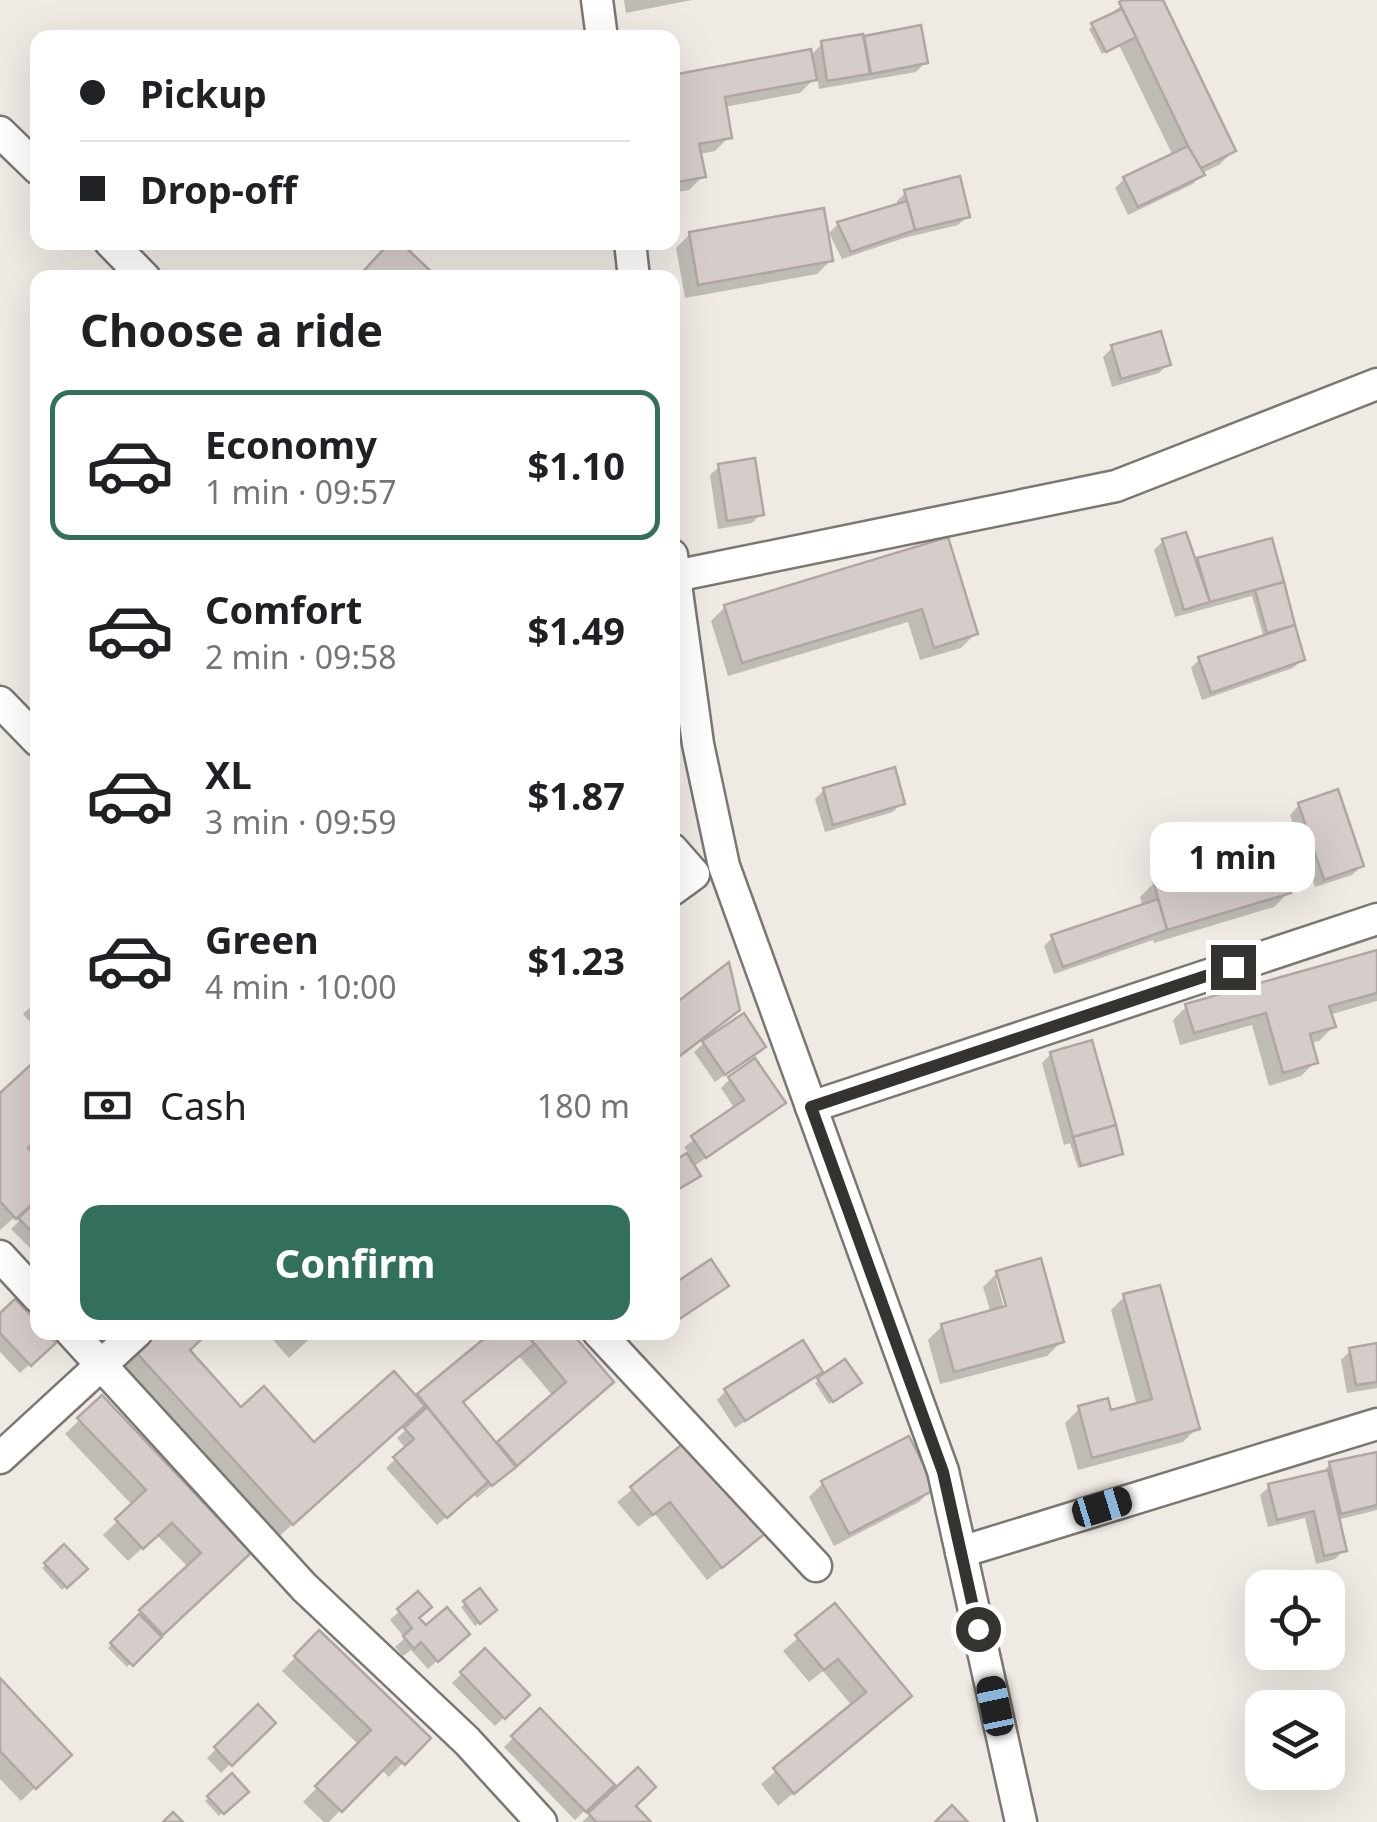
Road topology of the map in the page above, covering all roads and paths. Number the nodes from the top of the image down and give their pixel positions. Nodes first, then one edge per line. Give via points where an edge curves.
1 (596, 0) edge
2 (601, 30) edge
3 (0, 132) edge
4 (30, 162) edge
5 (118, 250) edge
6 (137, 270) edge
7 (1377, 384) edge
8 (680, 565) edge
9 (680, 610) edge
10 (0, 702) edge
11 (30, 733) edge
12 (724, 866) junction
13 (683, 882) edge
14 (1377, 919) edge
15 (811, 1107) junction
16 (0, 1256) edge
17 (30, 1288) edge
18 (78, 1340) edge
19 (128, 1340) edge
20 (605, 1340) edge
21 (101, 1365) junction
22 (1377, 1424) edge
23 (0, 1458) edge
24 (961, 1552) junction
25 (816, 1566) dead end
26 (541, 1822) edge
27 (1021, 1822) edge

1 - 2 street
3 - 4 street
5 - 6 street
7 - 8 street via 1116,486
9 - 12 street
10 - 11 street
12 - 13 street
12 - 15 street
14 - 15 street
15 - 24 street via 943,1472
16 - 17 street
18 - 21 street
19 - 21 street
20 - 25 street
21 - 23 street
21 - 26 street via 304,1586 467,1741
22 - 24 street
24 - 27 street

